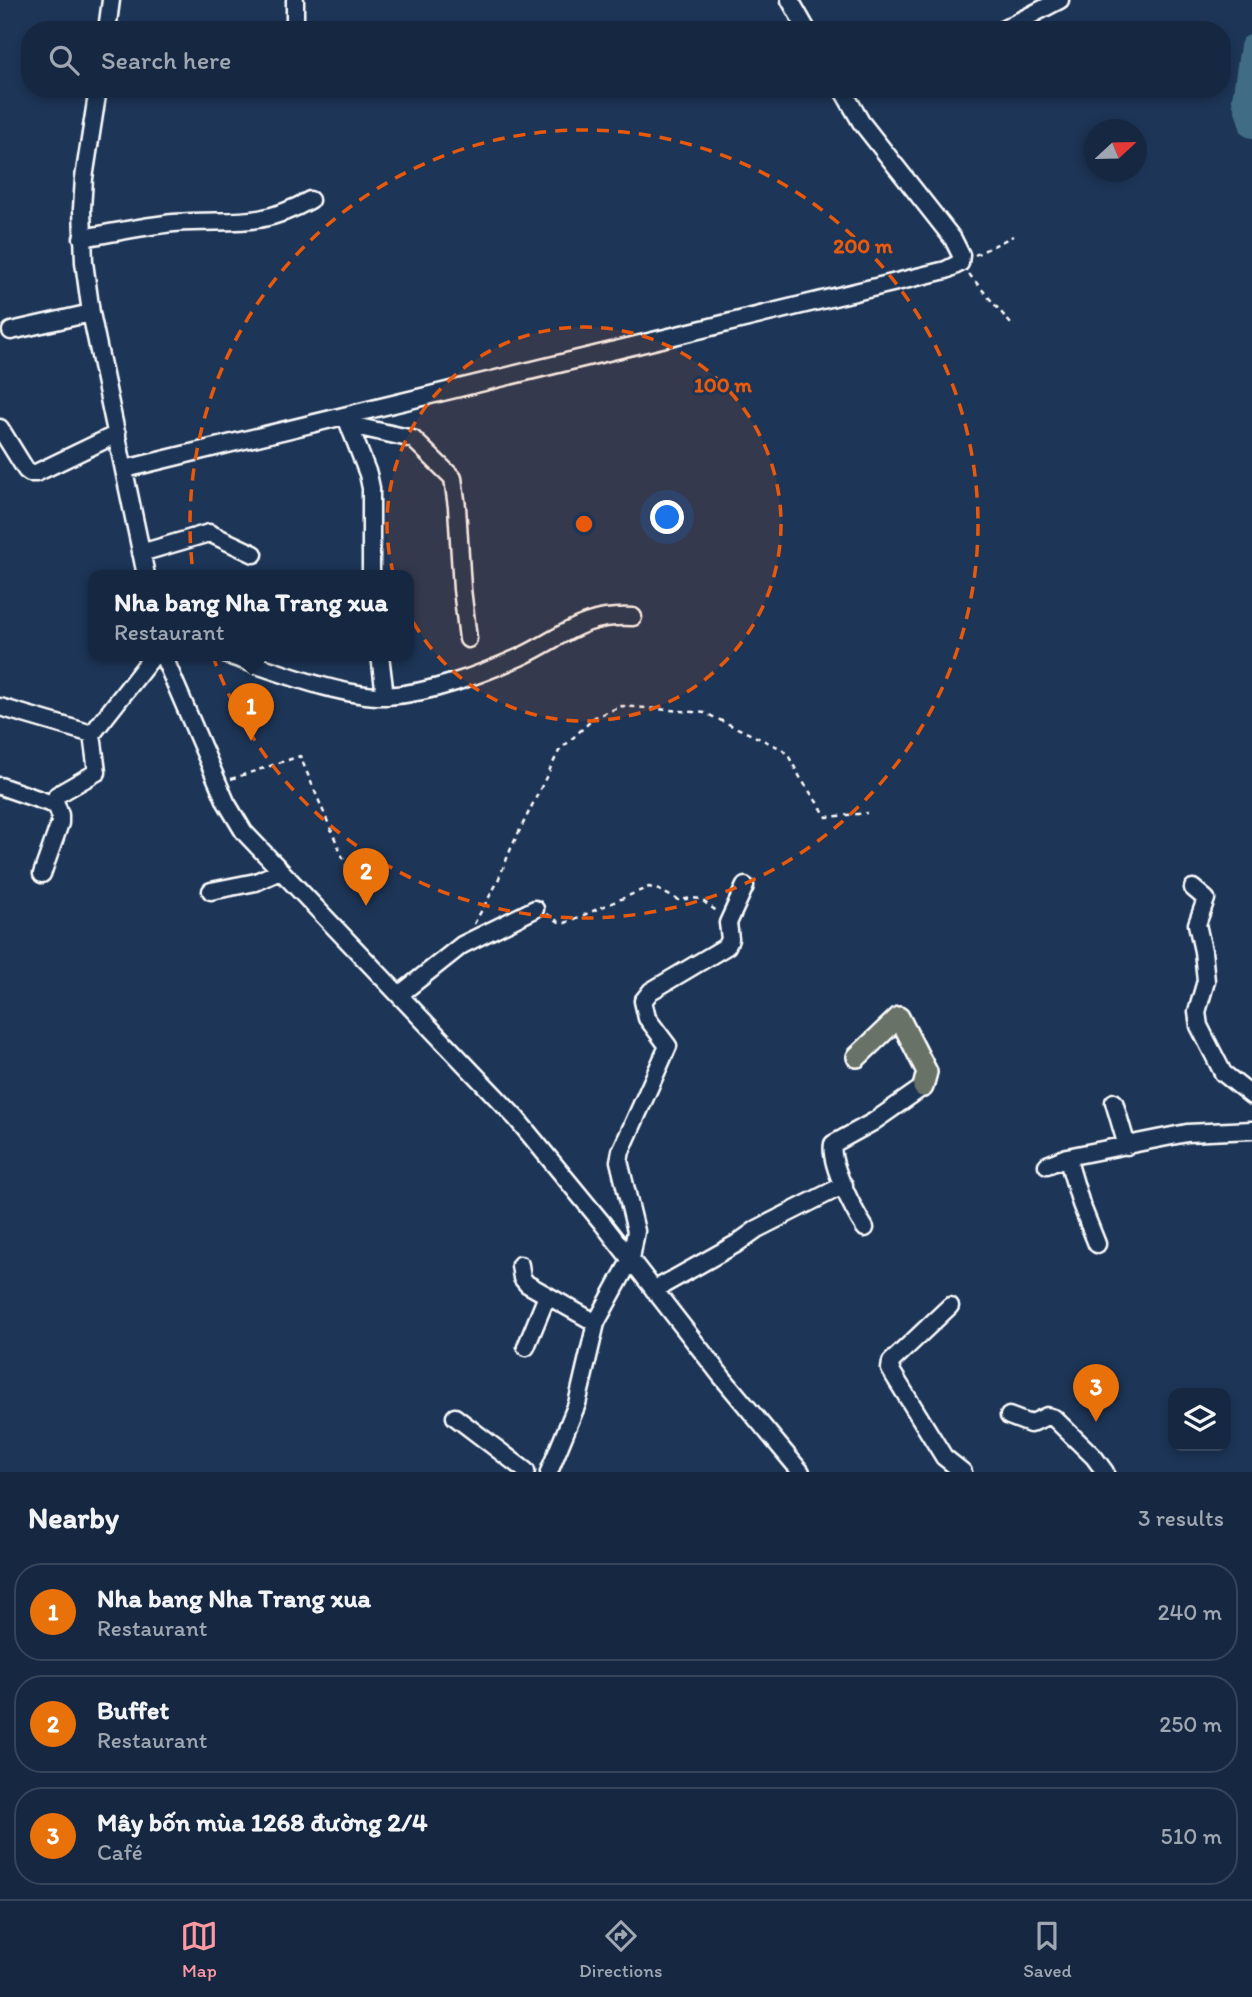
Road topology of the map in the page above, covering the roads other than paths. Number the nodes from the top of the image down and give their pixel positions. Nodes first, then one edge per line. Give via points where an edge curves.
1 (111, 0) edge
2 (295, 0) edge
3 (790, 0) edge
4 (1060, 0) edge
5 (108, 21) edge
6 (295, 21) edge
7 (802, 21) edge
8 (1019, 21) edge
9 (97, 98) edge
10 (850, 98) edge
11 (310, 200) dead end
12 (82, 238) junction
13 (90, 313) junction
14 (11, 331) dead end
15 (347, 420) junction
16 (0, 428) edge
17 (117, 435) junction
18 (125, 469) junction
19 (141, 553) junction
20 (254, 554) dead end
21 (145, 570) edge
22 (371, 570) edge
23 (634, 617) dead end
24 (468, 639) dead end
25 (149, 661) edge
26 (166, 661) edge
27 (246, 661) edge
28 (381, 661) edge
29 (385, 696) junction
30 (0, 707) edge
31 (92, 734) junction
32 (0, 786) edge
33 (55, 805) junction
34 (280, 871) junction
35 (42, 874) dead end
36 (745, 886) dead end
37 (1193, 888) dead end
38 (211, 891) dead end
39 (535, 909) road end
40 (399, 995) junction
41 (857, 1057) dead end
42 (923, 1087) joint
43 (1252, 1096) edge
44 (1114, 1102) dead end
45 (1252, 1130) edge
46 (1127, 1146) junction
47 (1067, 1157) junction
48 (1047, 1165) dead end
49 (844, 1185) junction
50 (865, 1228) dead end
51 (1097, 1244) dead end
52 (631, 1259) junction
53 (520, 1265) dead end
54 (654, 1290) junction
55 (547, 1296) junction
56 (950, 1306) dead end
57 (596, 1323) junction
58 (526, 1347) dead end
59 (1009, 1416) dead end
60 (455, 1417) dead end
61 (527, 1472) edge
62 (549, 1472) edge
63 (801, 1472) edge
64 (963, 1472) edge
65 (1105, 1472) edge

1 - 5 street
2 - 6 street
3 - 7 street
4 - 8 street
9 - 12 street via 84,178
10 - 15 street via 861,122 953,239 960,263
11 - 12 street via 268,219 170,223
12 - 13 street
13 - 14 street
13 - 17 street
15 - 18 street
15 - 22 street via 371,488
15 - 24 street via 413,439 453,478
16 - 17 street via 30,473
17 - 18 street
18 - 19 street
19 - 20 street via 209,533
19 - 21 street
23 - 29 street via 587,621 480,674
25 - 31 street
26 - 34 street via 230,810
27 - 29 street via 338,690
28 - 29 street
30 - 31 street
31 - 33 street via 97,772 57,795
32 - 33 street
33 - 35 street via 60,823
34 - 38 street via 256,882
34 - 40 street
36 - 52 street via 728,923 727,946 651,991 643,1001 647,1018 668,1046 619,1161 636,1231
37 - 43 street via 1206,899 1197,924 1206,981 1197,1012 1199,1026 1223,1073
39 - 40 street via 462,945
40 - 52 street via 516,1118
41 - 42 main road via 900,1017 927,1072
42 - 49 street via 833,1144
44 - 46 street
45 - 46 street via 1187,1133
46 - 47 street
47 - 48 street
47 - 51 street
49 - 50 street
49 - 54 street via 757,1229
52 - 54 street
52 - 57 street
53 - 55 street via 524,1281
54 - 63 street
55 - 57 street
55 - 58 street
56 - 64 street via 891,1362 890,1369 944,1457
57 - 62 street via 577,1404
59 - 65 street via 1030,1424 1047,1416 1054,1418
60 - 61 street

